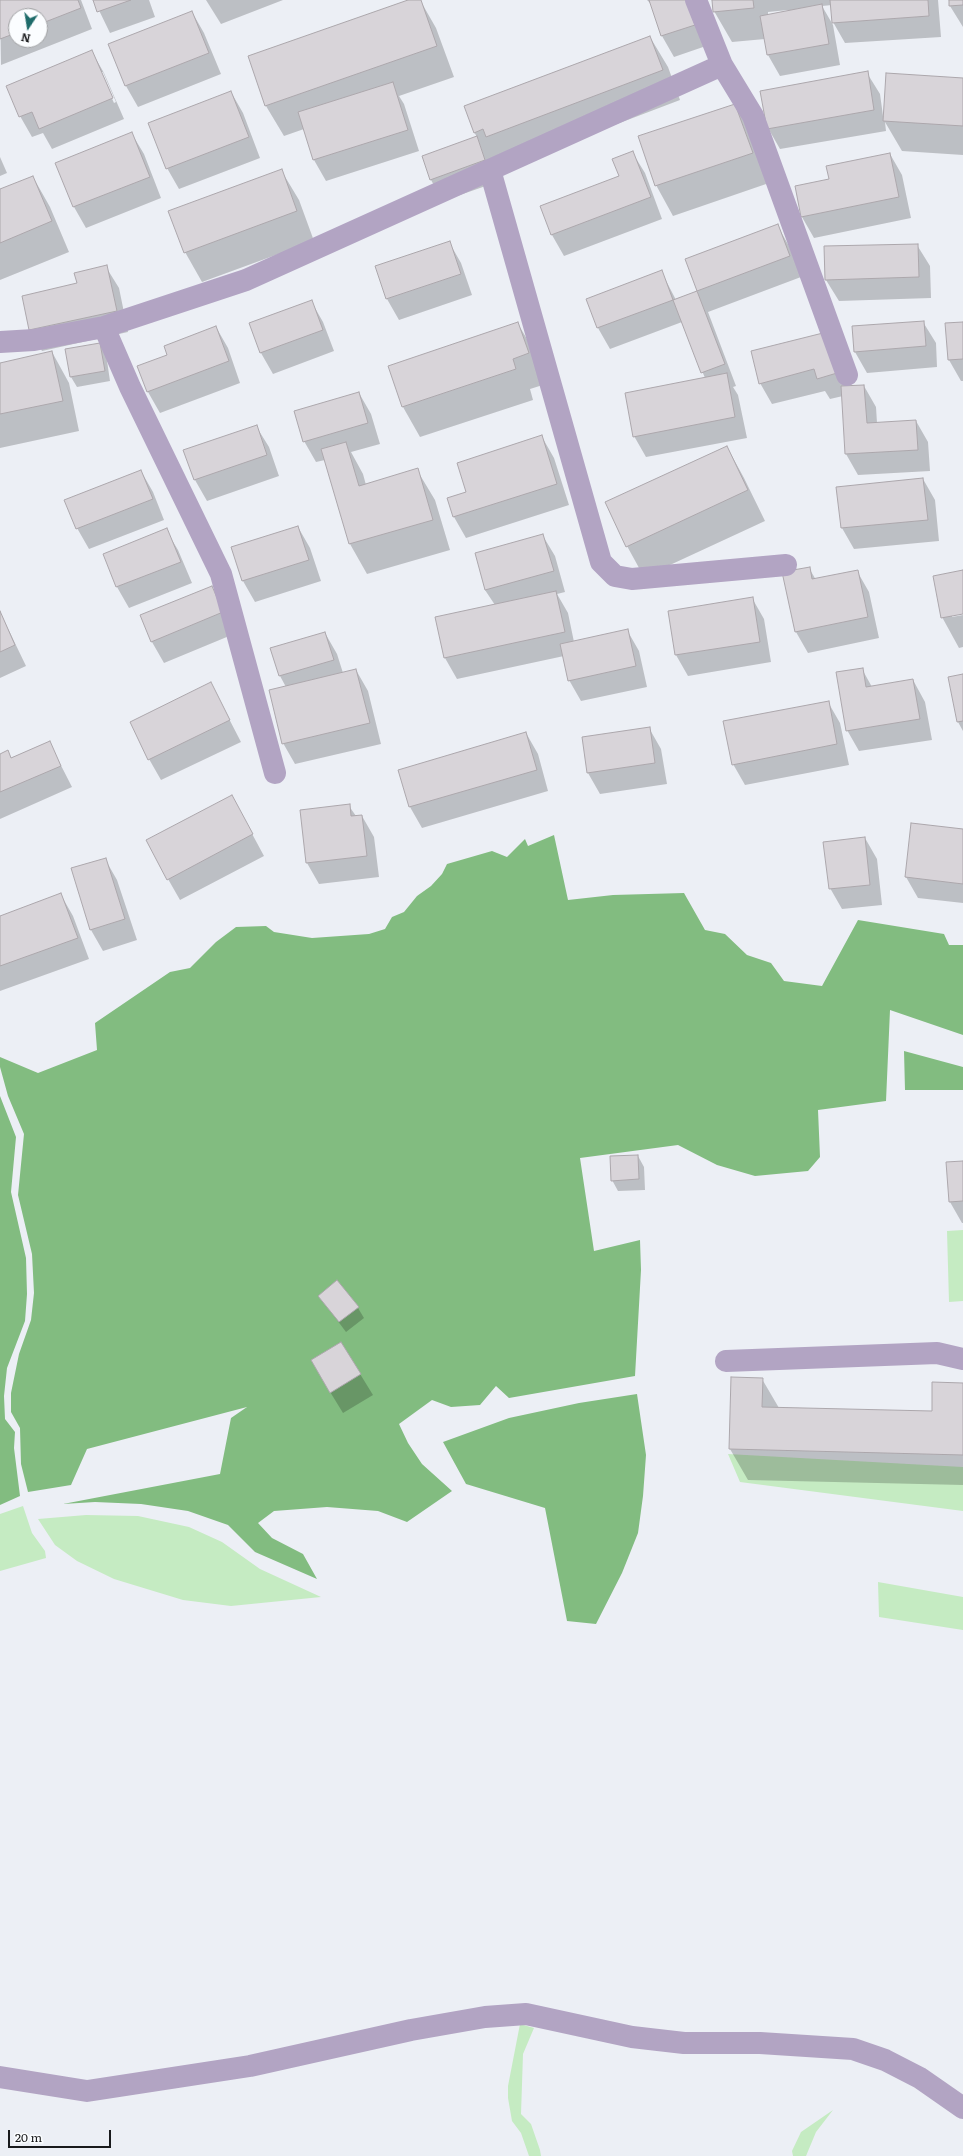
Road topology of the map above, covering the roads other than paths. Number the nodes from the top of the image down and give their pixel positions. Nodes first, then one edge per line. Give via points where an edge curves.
1 (696, 0) edge
2 (722, 65) junction
3 (490, 170) junction
4 (104, 327) junction
5 (0, 342) edge
6 (847, 375) dead end
7 (786, 565) dead end
8 (275, 773) dead end
9 (963, 1359) edge
10 (726, 1361) dead end
11 (0, 2077) edge
12 (963, 2108) edge

1 - 2 street
2 - 3 street
2 - 6 street via 753,116
3 - 4 street via 246,280
3 - 7 street via 601,562 616,576 632,579
4 - 5 street via 34,340
4 - 8 street via 220,574
9 - 10 street via 938,1353
11 - 12 street via 87,2091 250,2066 411,2030 485,2017 526,2014 632,2037 684,2043 853,2049 885,2060 913,2074

